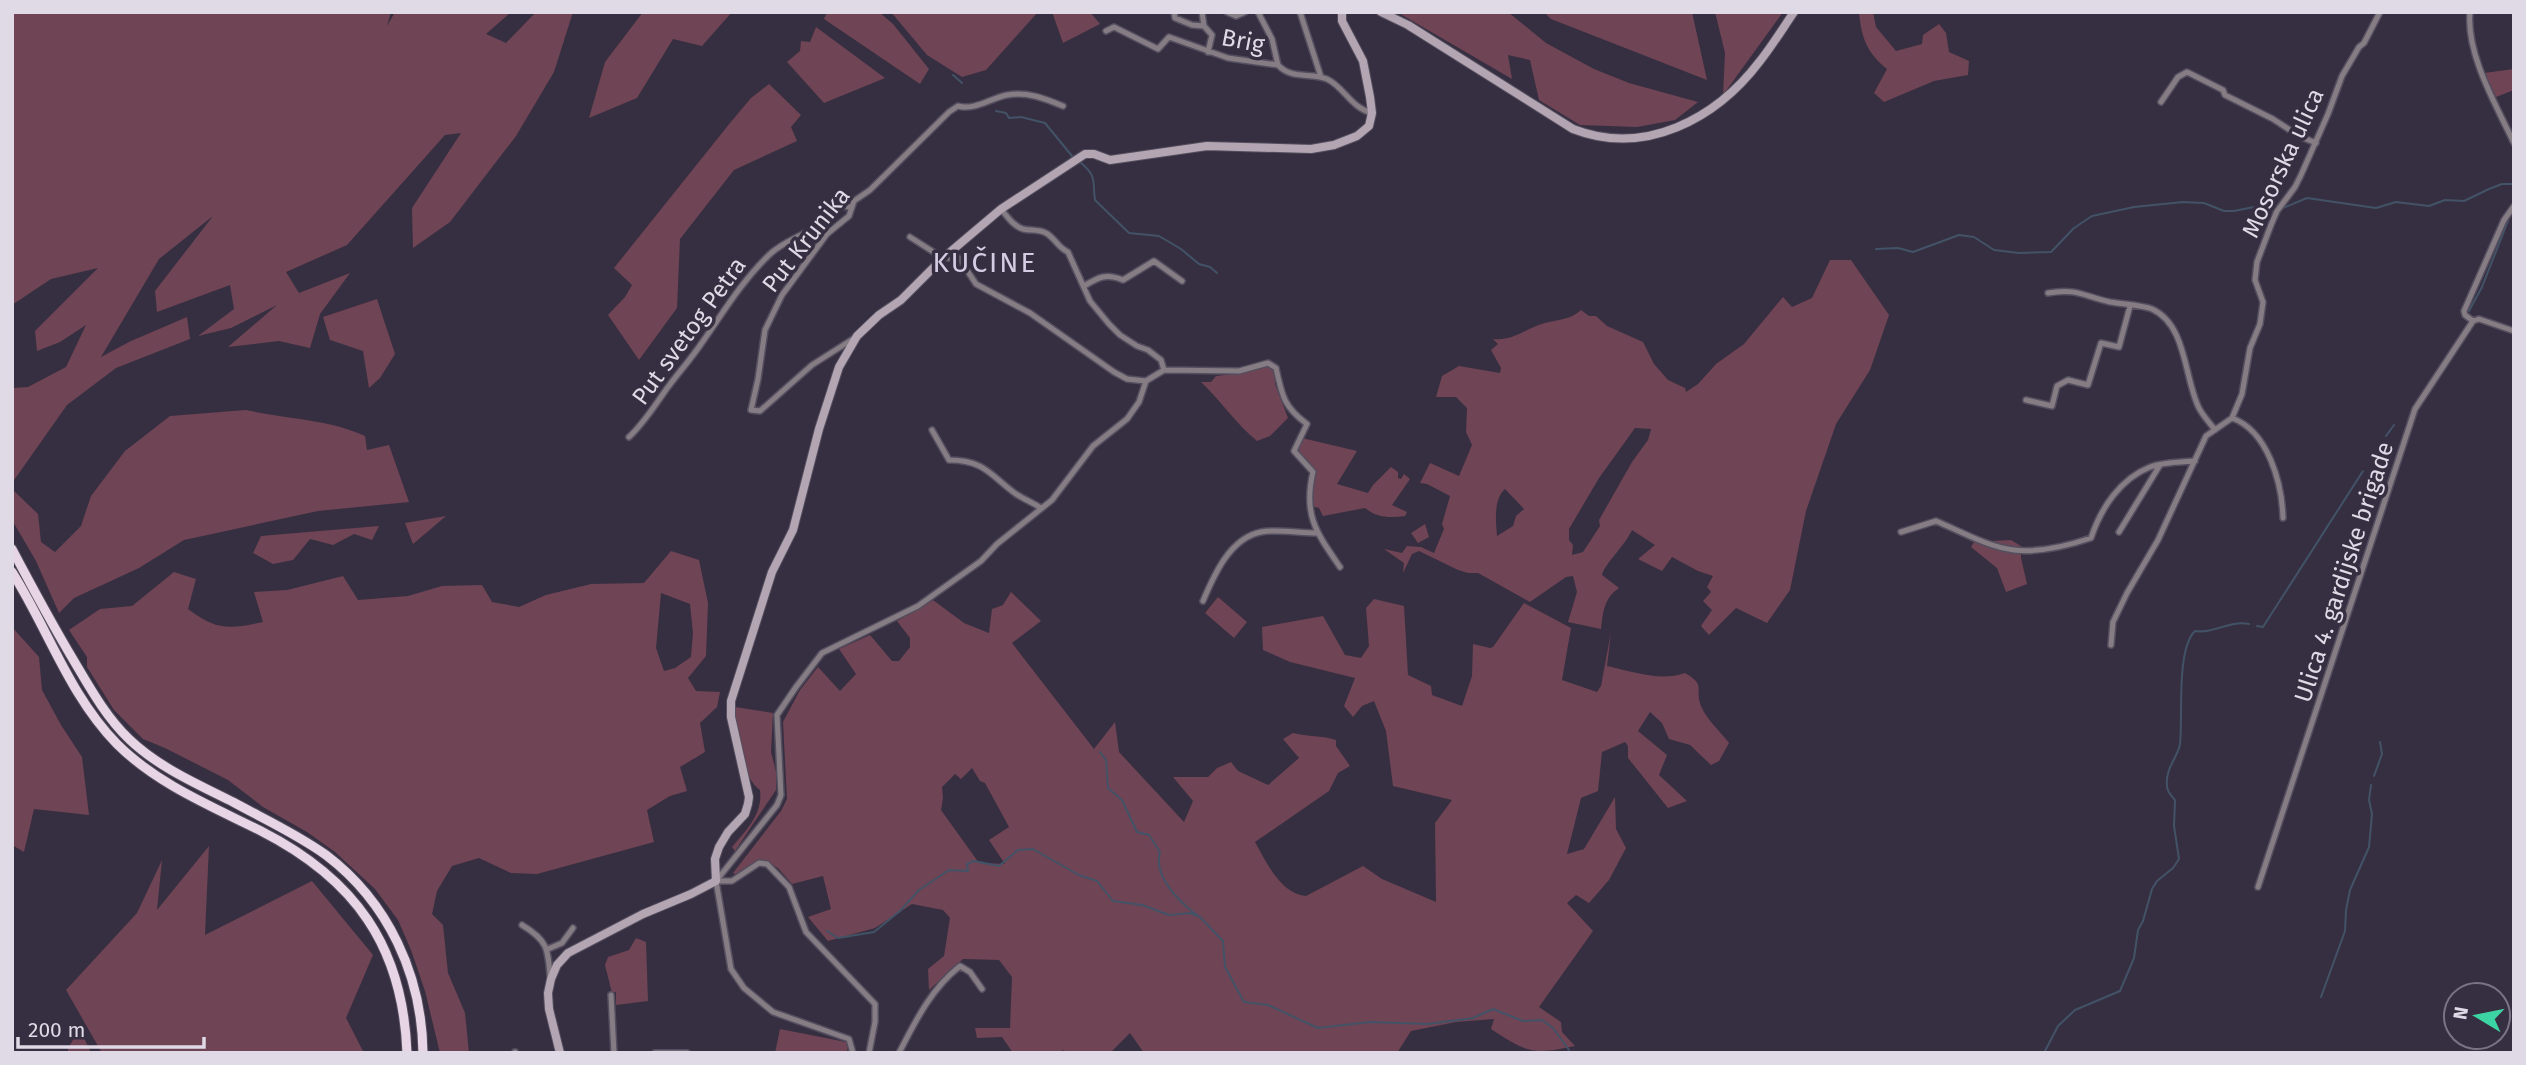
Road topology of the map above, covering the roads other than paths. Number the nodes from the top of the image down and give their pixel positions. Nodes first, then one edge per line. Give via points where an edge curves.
1 (1174, 12) edge
2 (1202, 12) edge
3 (1227, 12) edge
4 (1245, 12) edge
5 (1258, 12) edge
6 (1300, 12) edge
7 (1342, 12) edge
8 (1381, 12) edge
9 (1794, 12) edge
10 (2380, 12) edge
11 (2470, 12) edge
12 (1204, 26) junction
13 (1106, 31) dead end
14 (1208, 52) junction
15 (1278, 65) junction
16 (1321, 77) junction
17 (2161, 102) dead end
18 (1063, 106) dead end
19 (1372, 113) junction
20 (2316, 143) junction
21 (2514, 143) edge
22 (2514, 206) edge
23 (850, 207) junction
24 (1001, 209) junction
25 (910, 237) dead end
26 (943, 258) junction
27 (1182, 281) dead end
28 (1084, 286) junction
29 (2048, 293) dead end
30 (2130, 306) junction
31 (2473, 321) junction
32 (2514, 331) edge
33 (857, 336) junction
34 (1164, 370) junction
35 (1146, 381) junction
36 (2026, 400) dead end
37 (2232, 418) junction
38 (932, 430) dead end
39 (2215, 430) junction
40 (629, 437) dead end
41 (2195, 461) junction
42 (2160, 465) junction
43 (1041, 508) junction
44 (2283, 517) dead end
45 (2119, 532) dead end
46 (1317, 533) junction
47 (1901, 533) dead end
48 (12, 549) edge
49 (1340, 566) dead end
50 (12, 572) edge
51 (1203, 601) dead end
52 (2111, 645) dead end
53 (716, 881) junction
54 (2258, 887) dead end
55 (522, 925) dead end
56 (573, 928) dead end
57 (548, 949) junction
58 (551, 979) junction
59 (982, 989) dead end
60 (611, 995) dead end
61 (407, 1053) edge
62 (423, 1053) edge
63 (559, 1053) edge
64 (614, 1053) edge
65 (655, 1053) edge
66 (687, 1053) edge
67 (853, 1053) edge
68 (869, 1053) edge
69 (899, 1053) edge

1 - 12 street via 1175,18
2 - 12 street
3 - 4 street via 1236,16
5 - 15 street via 1272,39
6 - 16 street
7 - 19 main road via 1342,21 1363,61
8 - 9 main road via 1559,121 1584,134 1625,139 1667,133 1717,106 1760,62
10 - 20 street, Mosorska ulica via 2342,76
11 - 21 street via 2468,30 2482,72
12 - 14 street via 1212,35
13 - 14 street, Brig via 1114,27 1158,49 1169,37
14 - 15 street, Brig
15 - 16 street, Brig via 1295,75
16 - 19 street, Brig
17 - 20 street via 2178,77 2187,72
18 - 23 street, Put Krunika via 1012,94 968,109 958,106
19 - 24 main road via 1365,131 1324,147 1207,146 1110,160 1085,154
20 - 37 street, Mosorska ulica via 2295,187 2277,211 2257,262 2255,280 2263,302 2260,324
22 - 31 street via 2464,311
23 - 33 street, Put Krunika via 849,216 827,234 776,305 765,330 751,410 760,411 812,365
23 - 40 street, Put svetog Petra via 838,208 769,255 734,294 652,412
24 - 26 main road
24 - 28 street via 1023,229 1049,234 1068,252
25 - 26 street
26 - 33 main road
26 - 35 street via 959,258 976,284 1030,313 1114,372
27 - 28 street via 1154,261 1123,280 1100,276
28 - 34 street via 1109,324 1161,360
29 - 30 street via 2067,290
30 - 36 street via 2119,347 2101,343 2088,386 2068,380 2057,386 2052,406
30 - 39 street via 2150,308 2166,318 2199,409
31 - 32 street
31 - 54 street, Ulica 4. gardijske brigade via 2415,409
33 - 53 main road via 839,367 793,530 772,572 730,708 749,797 745,814 719,847
34 - 35 street
34 - 46 street via 1238,371 1268,363 1276,368 1290,411 1307,424 1294,450 1313,472 1308,494
35 - 43 street via 1127,419 1093,446
37 - 39 street
37 - 44 street via 2242,422 2263,445 2276,473
38 - 43 street via 949,460 967,460
39 - 41 street via 2206,436
41 - 42 street
41 - 52 street via 2113,622
42 - 45 street
42 - 47 street via 2121,486 2105,506 2091,538 2063,547 2015,550 1936,521
43 - 53 street via 981,561 918,606 822,653 777,715 781,795 777,805
46 - 49 street
46 - 51 street via 1263,531 1245,537 1216,569
48 - 62 highway via 108,715 129,739 179,775 326,855 384,917 411,974
50 - 61 highway via 77,694 116,743 181,791 292,848 353,899 383,943 398,984
53 - 58 main road via 568,953
53 - 67 street via 731,969 744,988 773,1012 849,1039
53 - 68 street via 732,881 759,863 778,873 789,887 806,932 875,1004
55 - 57 street
56 - 57 street via 562,943
57 - 58 street
58 - 63 main road via 549,1009
59 - 69 street via 970,972 960,967 929,999
60 - 64 street
65 - 66 street

